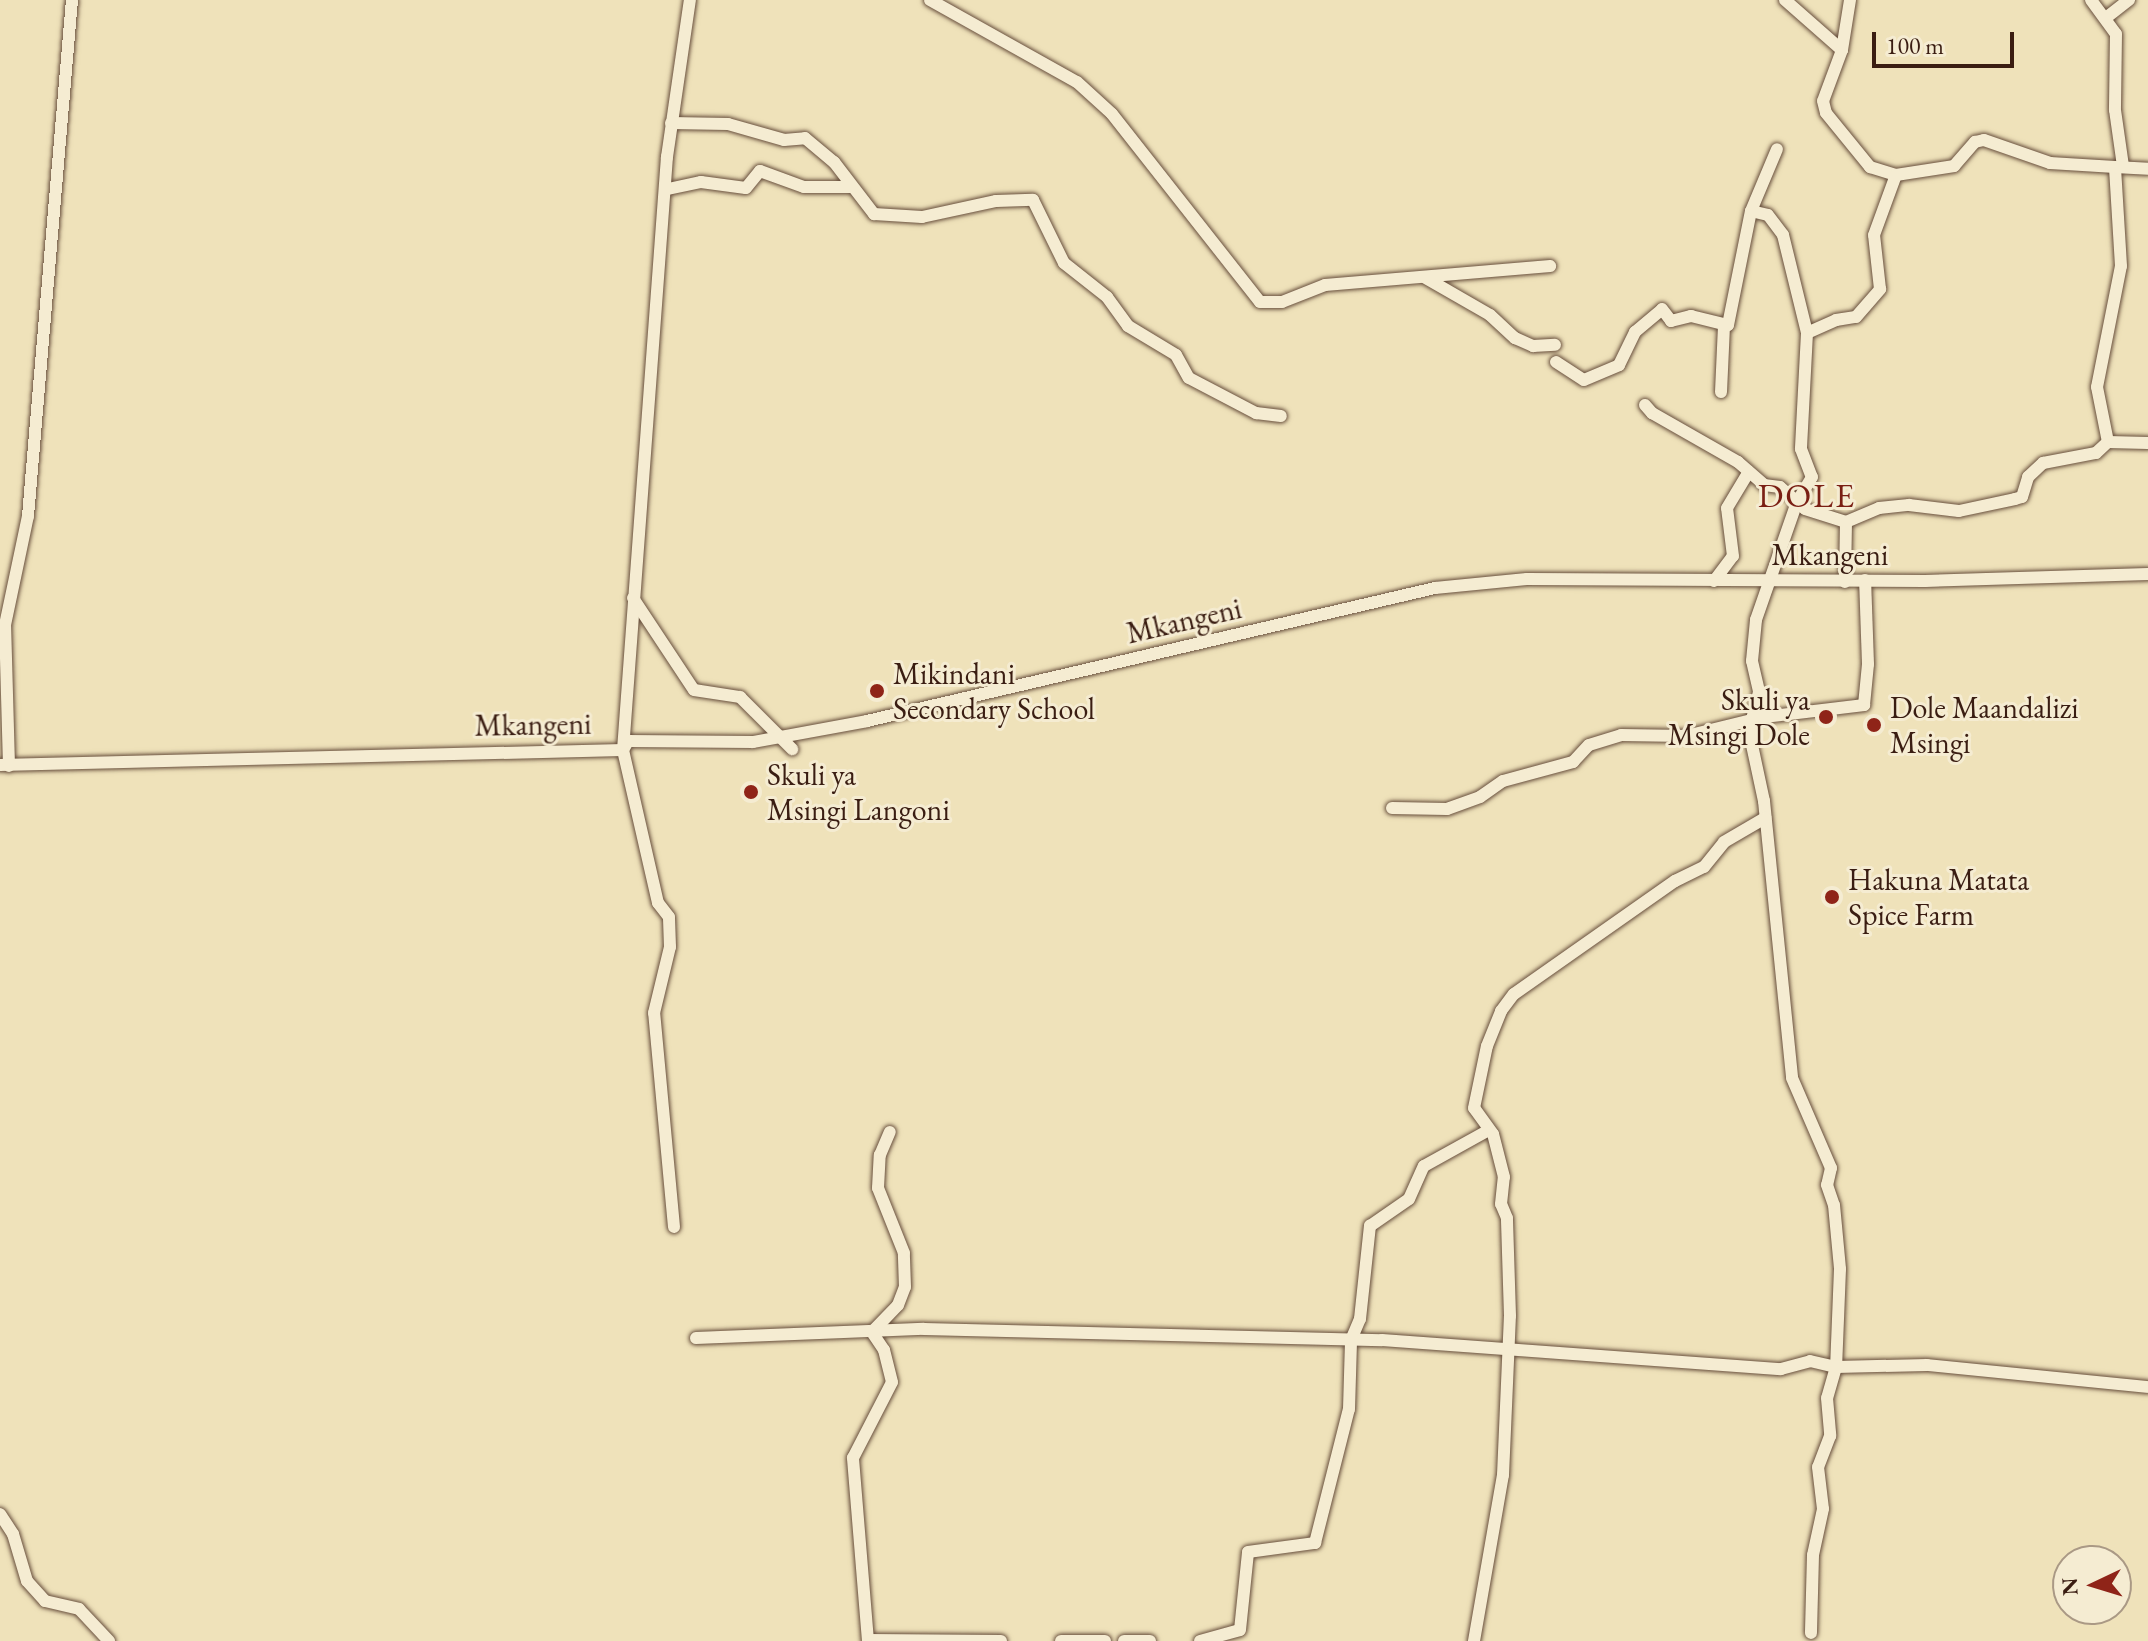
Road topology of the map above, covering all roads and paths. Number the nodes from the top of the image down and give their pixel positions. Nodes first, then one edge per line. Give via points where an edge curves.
1 (72, 0) edge
2 (690, 0) edge
3 (930, 0) edge
4 (1785, 0) edge
5 (1850, 0) edge
6 (2091, 0) edge
7 (2129, 0) edge
8 (2107, 17) junction
9 (1842, 50) junction
10 (671, 123) junction
11 (1777, 149) dead end
12 (2119, 166) junction
13 (2148, 169) edge
14 (1896, 175) junction
15 (852, 187) junction
16 (668, 189) junction
17 (1751, 211) junction
18 (1550, 266) dead end
19 (1424, 277) junction
20 (1724, 325) junction
21 (1807, 333) junction
22 (1555, 345) dead end
23 (1556, 362) dead end
24 (1721, 392) dead end
25 (1645, 405) dead end
26 (1281, 416) dead end
27 (2108, 442) junction
28 (2148, 443) edge
29 (1748, 473) junction
30 (1797, 502) junction
31 (1846, 522) junction
32 (2148, 574) edge
33 (1865, 580) junction
34 (1714, 581) junction
35 (1768, 582) junction
36 (1845, 582) junction
37 (633, 598) junction
38 (1751, 720) junction
39 (780, 733) junction
40 (792, 749) dead end
41 (623, 750) junction
42 (4, 765) edge
43 (1392, 808) dead end
44 (1765, 818) junction
45 (1489, 1130) junction
46 (890, 1132) dead end
47 (674, 1227) dead end
48 (872, 1332) junction
49 (696, 1338) dead end
50 (1351, 1340) junction
51 (1506, 1349) junction
52 (1836, 1367) junction
53 (2148, 1387) edge
54 (0, 1514) edge
55 (1811, 1633) dead end
56 (868, 1640) edge
57 (109, 1641) edge
58 (1001, 1641) edge
59 (1061, 1641) edge
60 (1105, 1641) edge
61 (1124, 1641) edge
62 (1150, 1641) edge
63 (1200, 1641) edge
64 (1474, 1641) edge

1 - 42 street via 28,516 5,625
2 - 10 street
3 - 19 street via 1077,82 1112,114 1260,302 1282,302 1325,285
4 - 9 street
5 - 9 street
6 - 8 street
7 - 8 street
8 - 12 street via 2116,34
9 - 14 street via 1823,101 1826,113 1870,167
10 - 15 street via 728,124 784,140 805,138 834,162
10 - 16 street
11 - 17 street
12 - 13 street
12 - 14 street via 2050,163 1984,140 1975,142 1954,166
12 - 27 street via 2121,266 2097,387
14 - 21 street via 1874,235 1880,289 1856,317
15 - 16 street via 804,187 760,171 746,188 701,182
15 - 26 street via 874,214 900,219 996,201 1033,200 1064,263 1107,297 1128,326 1176,355 1189,378 1256,413
16 - 37 street
17 - 20 street via 1737,264 1735,304
17 - 21 street via 1768,215 1783,235
18 - 19 street
19 - 22 street via 1490,315 1515,338 1533,346
20 - 23 street via 1691,316 1671,321 1662,309 1635,332 1619,365 1584,380
20 - 24 street
21 - 30 street via 1801,449 1812,477
25 - 29 street
27 - 28 street
27 - 31 street via 2096,453 2043,463 2028,477 2022,497 1959,511 1909,505 1879,508
29 - 30 street via 1764,485 1780,487
29 - 34 street via 1727,508 1733,556
30 - 31 street
30 - 35 street via 1798,512
31 - 36 street
32 - 33 street, Mkangeni
33 - 36 street, Mkangeni
33 - 38 street via 1864,705
34 - 35 street, Mkangeni
34 - 39 street, Mkangeni via 1527,579 1435,588 867,721
35 - 36 street, Mkangeni
35 - 38 street via 1756,620 1752,661 1759,692
37 - 39 street via 694,690 740,697
37 - 41 street
38 - 43 street via 1686,736 1621,735 1589,745 1573,762 1503,781 1461,805
38 - 44 street
39 - 40 street
39 - 41 street, Mkangeni via 753,742 628,741
41 - 42 street, Mkangeni
41 - 47 street via 658,903 669,917 670,947 654,1013
44 - 45 street via 1724,842 1704,867 1675,881 1514,994 1494,1026 1473,1095 1474,1108
44 - 52 street via 1792,1078 1831,1168 1827,1185 1840,1269
45 - 50 street via 1424,1166 1409,1199 1370,1226 1360,1319
45 - 51 street via 1504,1177 1501,1204 1507,1218 1510,1316
46 - 48 street via 880,1155 878,1188 904,1253 905,1287 898,1305
48 - 49 street
48 - 50 street via 1034,1330
48 - 56 street via 884,1350 892,1382 853,1458
50 - 51 street
50 - 63 street via 1349,1409 1315,1543 1248,1552 1240,1630
51 - 52 street via 1781,1369 1810,1361
51 - 64 street via 1503,1475
52 - 53 street via 1927,1365
52 - 55 street via 1827,1398 1830,1436 1818,1467 1823,1509 1813,1555
54 - 57 street via 13,1534 27,1581 45,1601 79,1609
56 - 58 street
59 - 60 street
61 - 62 street

